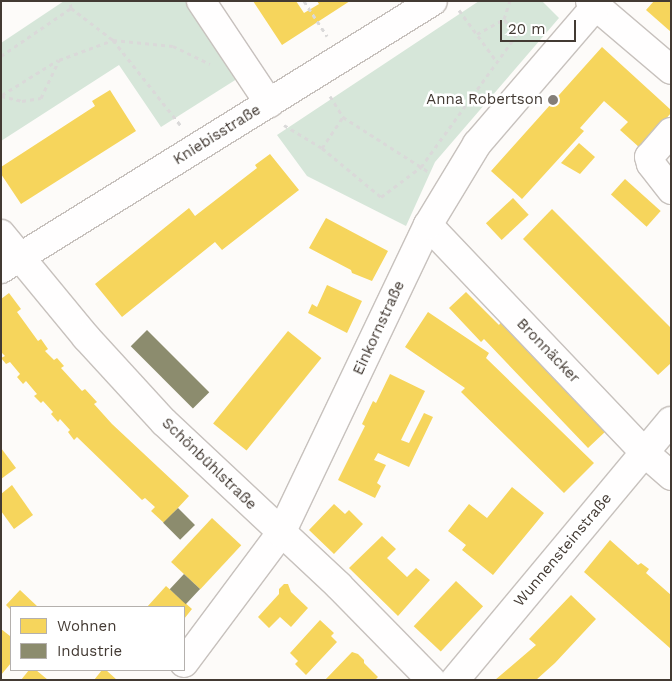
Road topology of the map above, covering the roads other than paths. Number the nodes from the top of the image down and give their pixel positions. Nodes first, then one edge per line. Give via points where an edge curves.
1 (201, 1) edge
2 (445, 4) edge
3 (592, 4) edge
4 (671, 70) edge
5 (265, 105) junction
6 (671, 132) edge
7 (671, 190) edge
8 (428, 225) junction
9 (1, 234) edge
10 (10, 263) edge
11 (671, 421) edge
12 (645, 452) junction
13 (671, 476) edge
14 (281, 533) junction
15 (185, 662) edge
16 (431, 680) edge
17 (455, 680) edge

1 - 5 street via 249,73
2 - 5 street, Kniebisstraße via 341,58
3 - 4 street
3 - 8 street, Einkornstraße via 477,144
5 - 10 street, Kniebisstraße
6 - 7 street via 650,157 651,164
8 - 12 street, Bronnäcker
8 - 14 street, Einkornstraße
9 - 10 street, Schönbühlstraße
10 - 14 street, Schönbühlstraße via 86,337 164,422
11 - 12 street, Wunnensteinstraße
12 - 13 street, Bronnäcker
12 - 17 street, Wunnensteinstraße
14 - 15 street, Einkornstraße
14 - 16 street, Schönbühlstraße via 339,586

